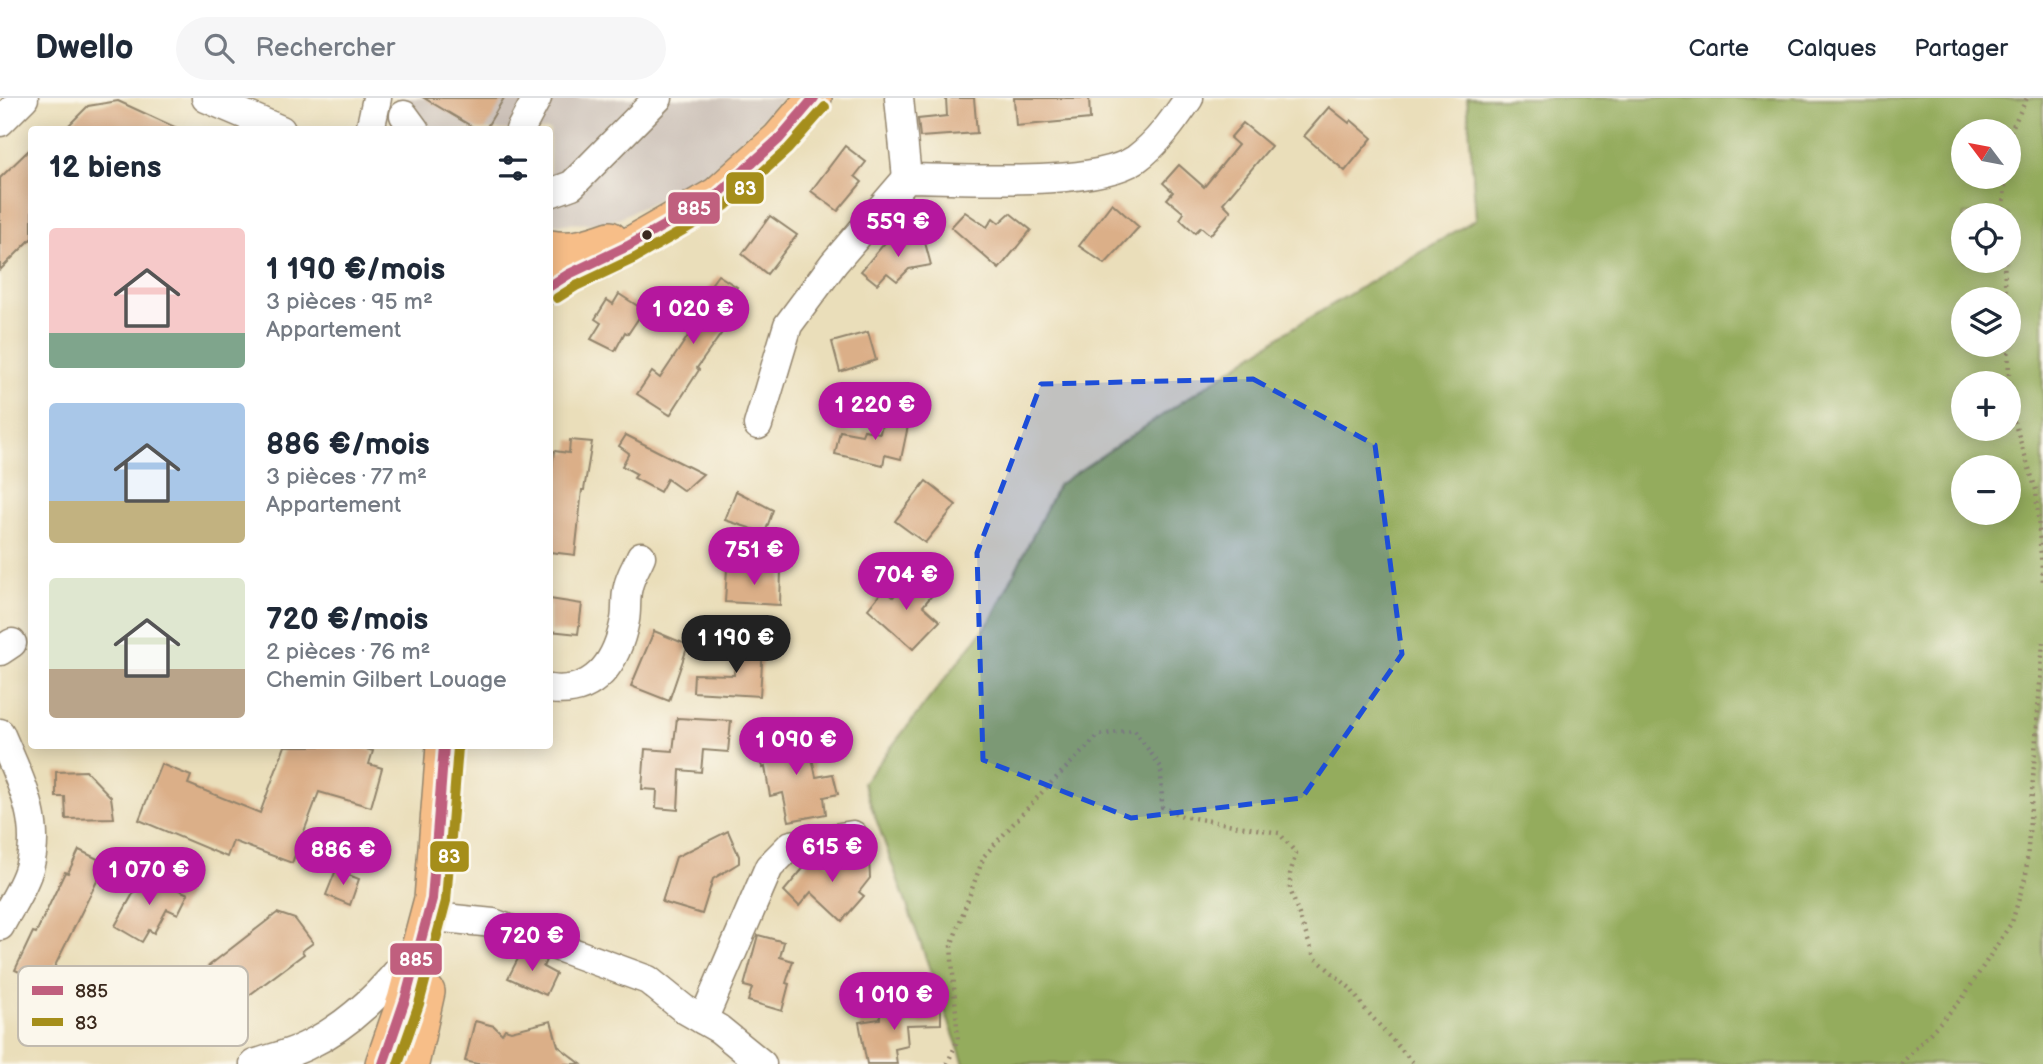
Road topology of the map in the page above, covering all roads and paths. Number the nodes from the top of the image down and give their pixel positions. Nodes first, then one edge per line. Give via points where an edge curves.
1 (24, 98) edge
2 (206, 98) edge
3 (377, 98) edge
4 (537, 98) edge
5 (659, 98) edge
6 (814, 98) edge
7 (899, 98) edge
8 (1189, 98) edge
9 (2027, 98) edge
10 (2016, 119) edge
11 (0, 122) edge
12 (244, 122) edge
13 (262, 126) edge
14 (371, 126) edge
15 (522, 126) edge
16 (907, 178) junction
17 (553, 192) edge
18 (690, 212) junction
19 (553, 249) edge
20 (553, 284) edge
21 (2008, 357) edge
22 (758, 425) dead end
23 (641, 556) dead end
24 (2043, 582) edge
25 (2043, 642) edge
26 (553, 689) edge
27 (0, 733) edge
28 (444, 749) edge
29 (853, 835) dead end
30 (429, 919) junction
31 (0, 926) edge
32 (704, 1020) junction
33 (254, 1064) edge
34 (383, 1064) edge
35 (411, 1064) edge
36 (762, 1064) edge
37 (947, 1064) edge
38 (1415, 1064) edge
39 (1900, 1064) edge

1 - 11 street
2 - 12 street
3 - 14 street
4 - 15 street
5 - 17 street via 572,185
6 - 18 main road via 748,169
7 - 16 street
8 - 16 street via 1168,128 1135,159 1101,172 1043,179
9 - 10 path
12 - 13 street
16 - 22 street via 788,325
18 - 19 main road via 582,248
18 - 20 main road
21 - 24 path via 2010,409 2036,490
23 - 26 street via 628,586 625,621 613,660 591,683
25 - 39 path via 2026,875 2012,922 1962,999
27 - 31 street via 34,830 29,869
28 - 30 main road
29 - 32 street via 791,845 769,867
30 - 32 street via 493,923 624,971 648,980
30 - 33 street via 387,985 362,1010 304,1047
30 - 34 main road
30 - 35 main road via 427,989
32 - 36 street
37 - 38 path via 958,1041 951,946 984,856 1099,735 1134,730 1161,767 1162,807 1182,816 1279,832 1296,853 1290,889 1314,957 1350,988

